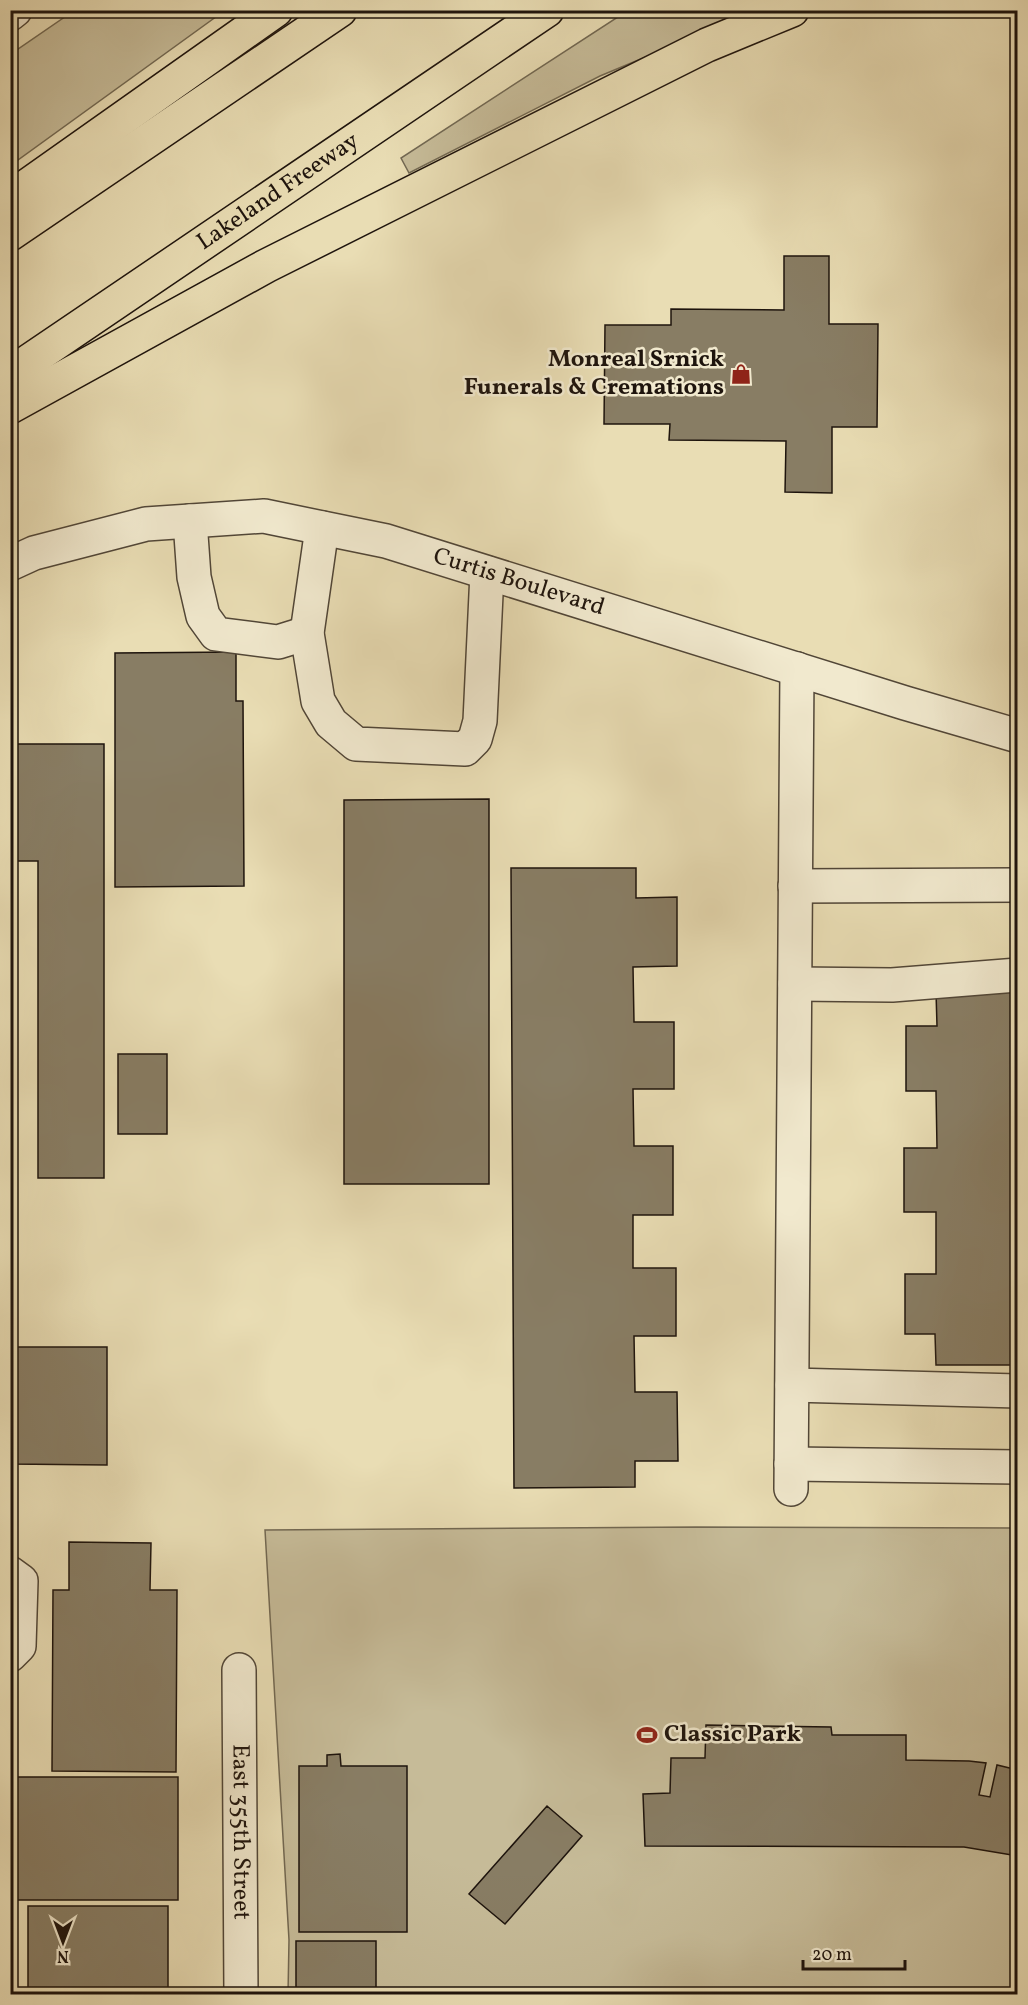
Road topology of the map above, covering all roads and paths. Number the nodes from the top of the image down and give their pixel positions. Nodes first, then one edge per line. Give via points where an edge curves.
1 (15, 10) edge
2 (276, 10) edge
3 (340, 10) edge
4 (547, 10) edge
5 (792, 10) edge
6 (10, 14) edge
7 (10, 198) edge
8 (10, 234) edge
9 (10, 374) edge
10 (10, 407) edge
11 (190, 521) junction
12 (322, 528) junction
13 (10, 564) edge
14 (487, 573) junction
15 (307, 633) junction
16 (797, 669) junction
17 (1017, 736) edge
18 (1017, 885) edge
19 (795, 886) junction
20 (1017, 975) edge
21 (795, 984) junction
22 (792, 1384) junction
23 (1017, 1391) edge
24 (1017, 1467) edge
25 (10, 1573) edge
26 (10, 1655) edge
27 (239, 1670) dead end
28 (241, 1995) edge

1 - 6 street
2 - 7 highway
3 - 8 highway
4 - 9 highway, Lakeland Freeway
5 - 10 highway via 707,45 276,261
11 - 12 street, Curtis Boulevard via 264,516
11 - 13 street, Curtis Boulevard via 146,524 34,553
11 - 15 street via 194,577 203,616 216,634 278,642
12 - 14 street, Curtis Boulevard via 386,541
12 - 15 street
14 - 15 street via 480,721 475,739 465,749 356,744 331,723 318,701
14 - 16 street, Curtis Boulevard
16 - 17 street, Curtis Boulevard
16 - 19 street
18 - 19 street
19 - 21 street
20 - 21 street via 892,985
21 - 22 street
22 - 23 street
22 - 24 street via 791,1477
25 - 26 street via 21,1581 21,1601 19,1646
27 - 28 street, East 355th Street

